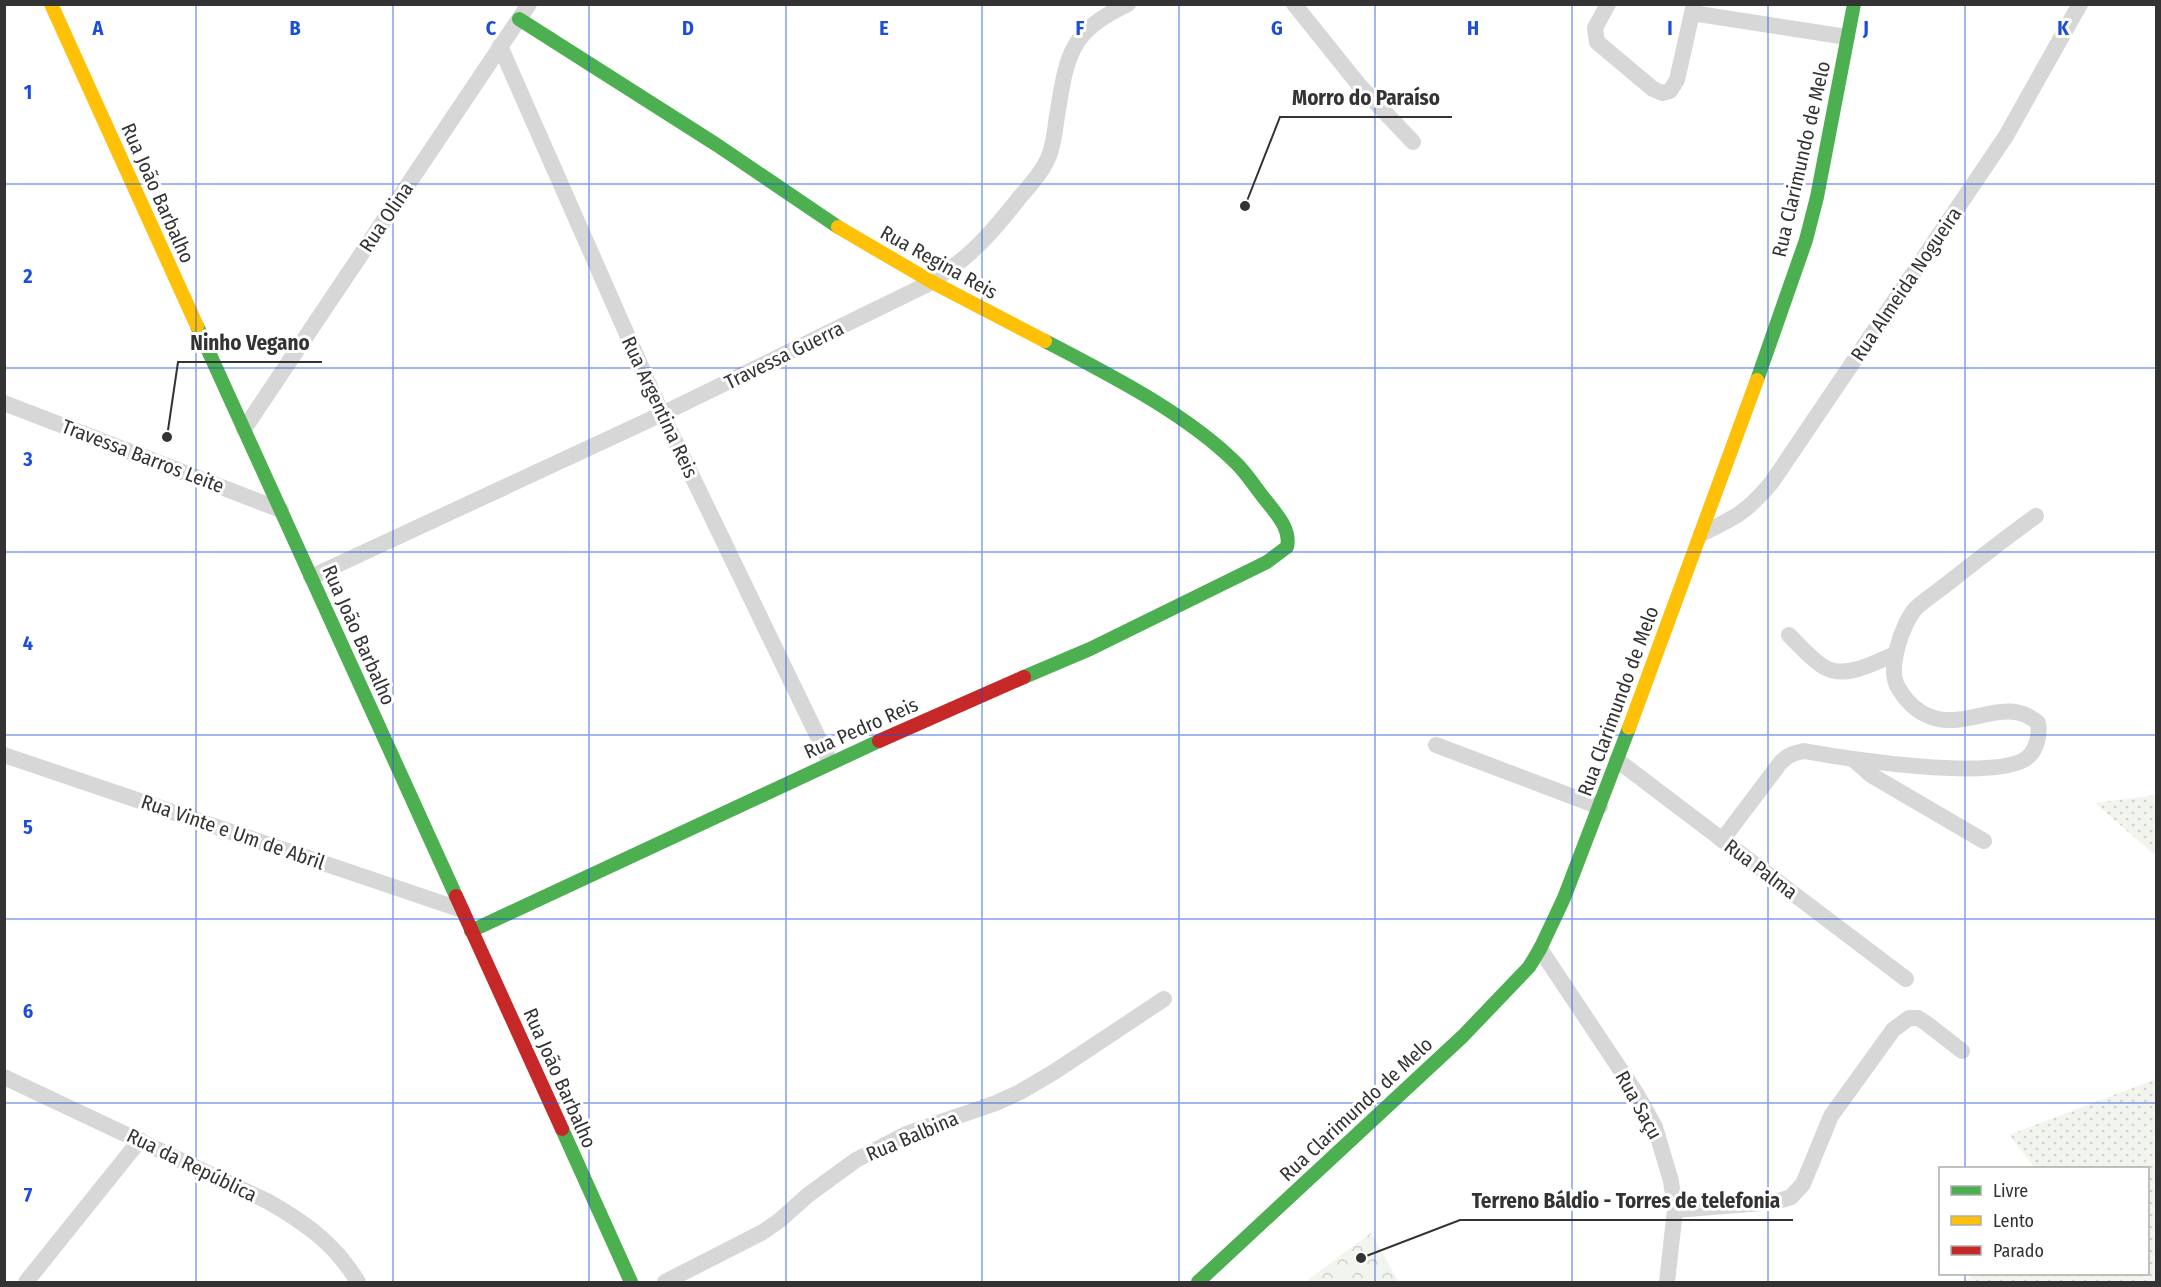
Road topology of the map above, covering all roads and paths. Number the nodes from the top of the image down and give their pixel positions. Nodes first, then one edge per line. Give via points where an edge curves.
1 (51, 4) edge
2 (1128, 4) edge
3 (1294, 4) edge
4 (1608, 4) edge
5 (1854, 4) edge
6 (2080, 4) edge
7 (1693, 9) edge
8 (524, 12) edge
9 (1847, 37) junction
10 (500, 46) junction
11 (1413, 142) dead end
12 (932, 282) junction
13 (4, 403) edge
14 (662, 414) junction
15 (244, 429) junction
16 (281, 510) junction
17 (2036, 516) dead end
18 (1701, 534) junction
19 (1267, 562) joint
20 (311, 577) junction
21 (1789, 635) dead end
22 (1895, 654) junction
23 (1436, 745) dead end
24 (4, 755) edge
25 (1852, 759) junction
26 (1617, 760) junction
27 (830, 762) junction
28 (1600, 807) junction
29 (1722, 840) junction
30 (1984, 841) dead end
31 (462, 910) junction
32 (471, 931) junction
33 (1540, 949) junction
34 (1906, 979) dead end
35 (1164, 999) dead end
36 (1962, 1051) dead end
37 (4, 1077) edge
38 (140, 1140) junction
39 (1675, 1210) junction
40 (26, 1282) edge
41 (358, 1282) edge
42 (631, 1282) edge
43 (665, 1282) edge
44 (1198, 1282) edge
45 (1667, 1282) edge

1 - 15 street, Rua João Barbalho
2 - 12 street, Travessa Guerra via 1104,16 1073,49 1063,80 1053,143 1038,176 1000,223
3 - 11 street via 1359,85
4 - 7 street via 1595,28 1595,39 1662,93 1670,91 1677,80
5 - 9 street, Rua Clarimundo de Melo
6 - 18 street, Rua Almeida Nogueira via 2006,136 1772,482 1738,516
7 - 9 street
8 - 10 street, Rua Olina
8 - 12 street, Rua Regina Reis via 849,234
9 - 18 street, Rua Clarimundo de Melo via 1806,240
10 - 14 street, Rua Argentina Reis
10 - 15 street, Rua Olina
12 - 14 street, Travessa Guerra
12 - 19 street, Rua Regina Reis via 1159,404 1216,445 1237,464 1280,518 1289,538 1287,547
13 - 16 street, Travessa Barros Leite
14 - 20 street, Travessa Guerra
14 - 27 street, Rua Argentina Reis
15 - 16 street, Rua João Barbalho
16 - 20 street, Rua João Barbalho
17 - 22 street via 1915,609
18 - 26 street, Rua Clarimundo de Melo
19 - 27 street, Rua Pedro Reis via 1090,649
20 - 31 street, Rua João Barbalho
21 - 22 street via 1826,669 1837,671 1855,670
22 - 25 street via 1896,685 1920,712 1957,721 2022,712 2038,723 2040,732 2035,747 2017,763 1997,767 1933,768
23 - 28 street
24 - 31 street, Rua Vinte e Um de Abril
25 - 29 street via 1804,752 1787,756
25 - 30 street via 1871,775
26 - 28 street, Rua Clarimundo de Melo
26 - 29 street, Rua Palma
27 - 32 street, Rua Pedro Reis
28 - 33 street, Rua Clarimundo de Melo
29 - 34 street, Rua Palma
31 - 32 street, Rua João Barbalho
32 - 42 street, Rua João Barbalho
33 - 39 street, Rua Saçu via 1636,1093 1654,1127 1671,1181
33 - 44 street, Rua Clarimundo de Melo via 1508,991 1463,1036
35 - 43 street, Rua Balbina via 1020,1092 906,1134 856,1160 763,1232
36 - 39 street via 1918,1018 1909,1018 1893,1030 1831,1116 1803,1184 1791,1197 1775,1202
37 - 38 street, Rua da República
38 - 40 street
38 - 41 street, Rua da República via 304,1222 328,1242
39 - 45 street, Rua Saçu

